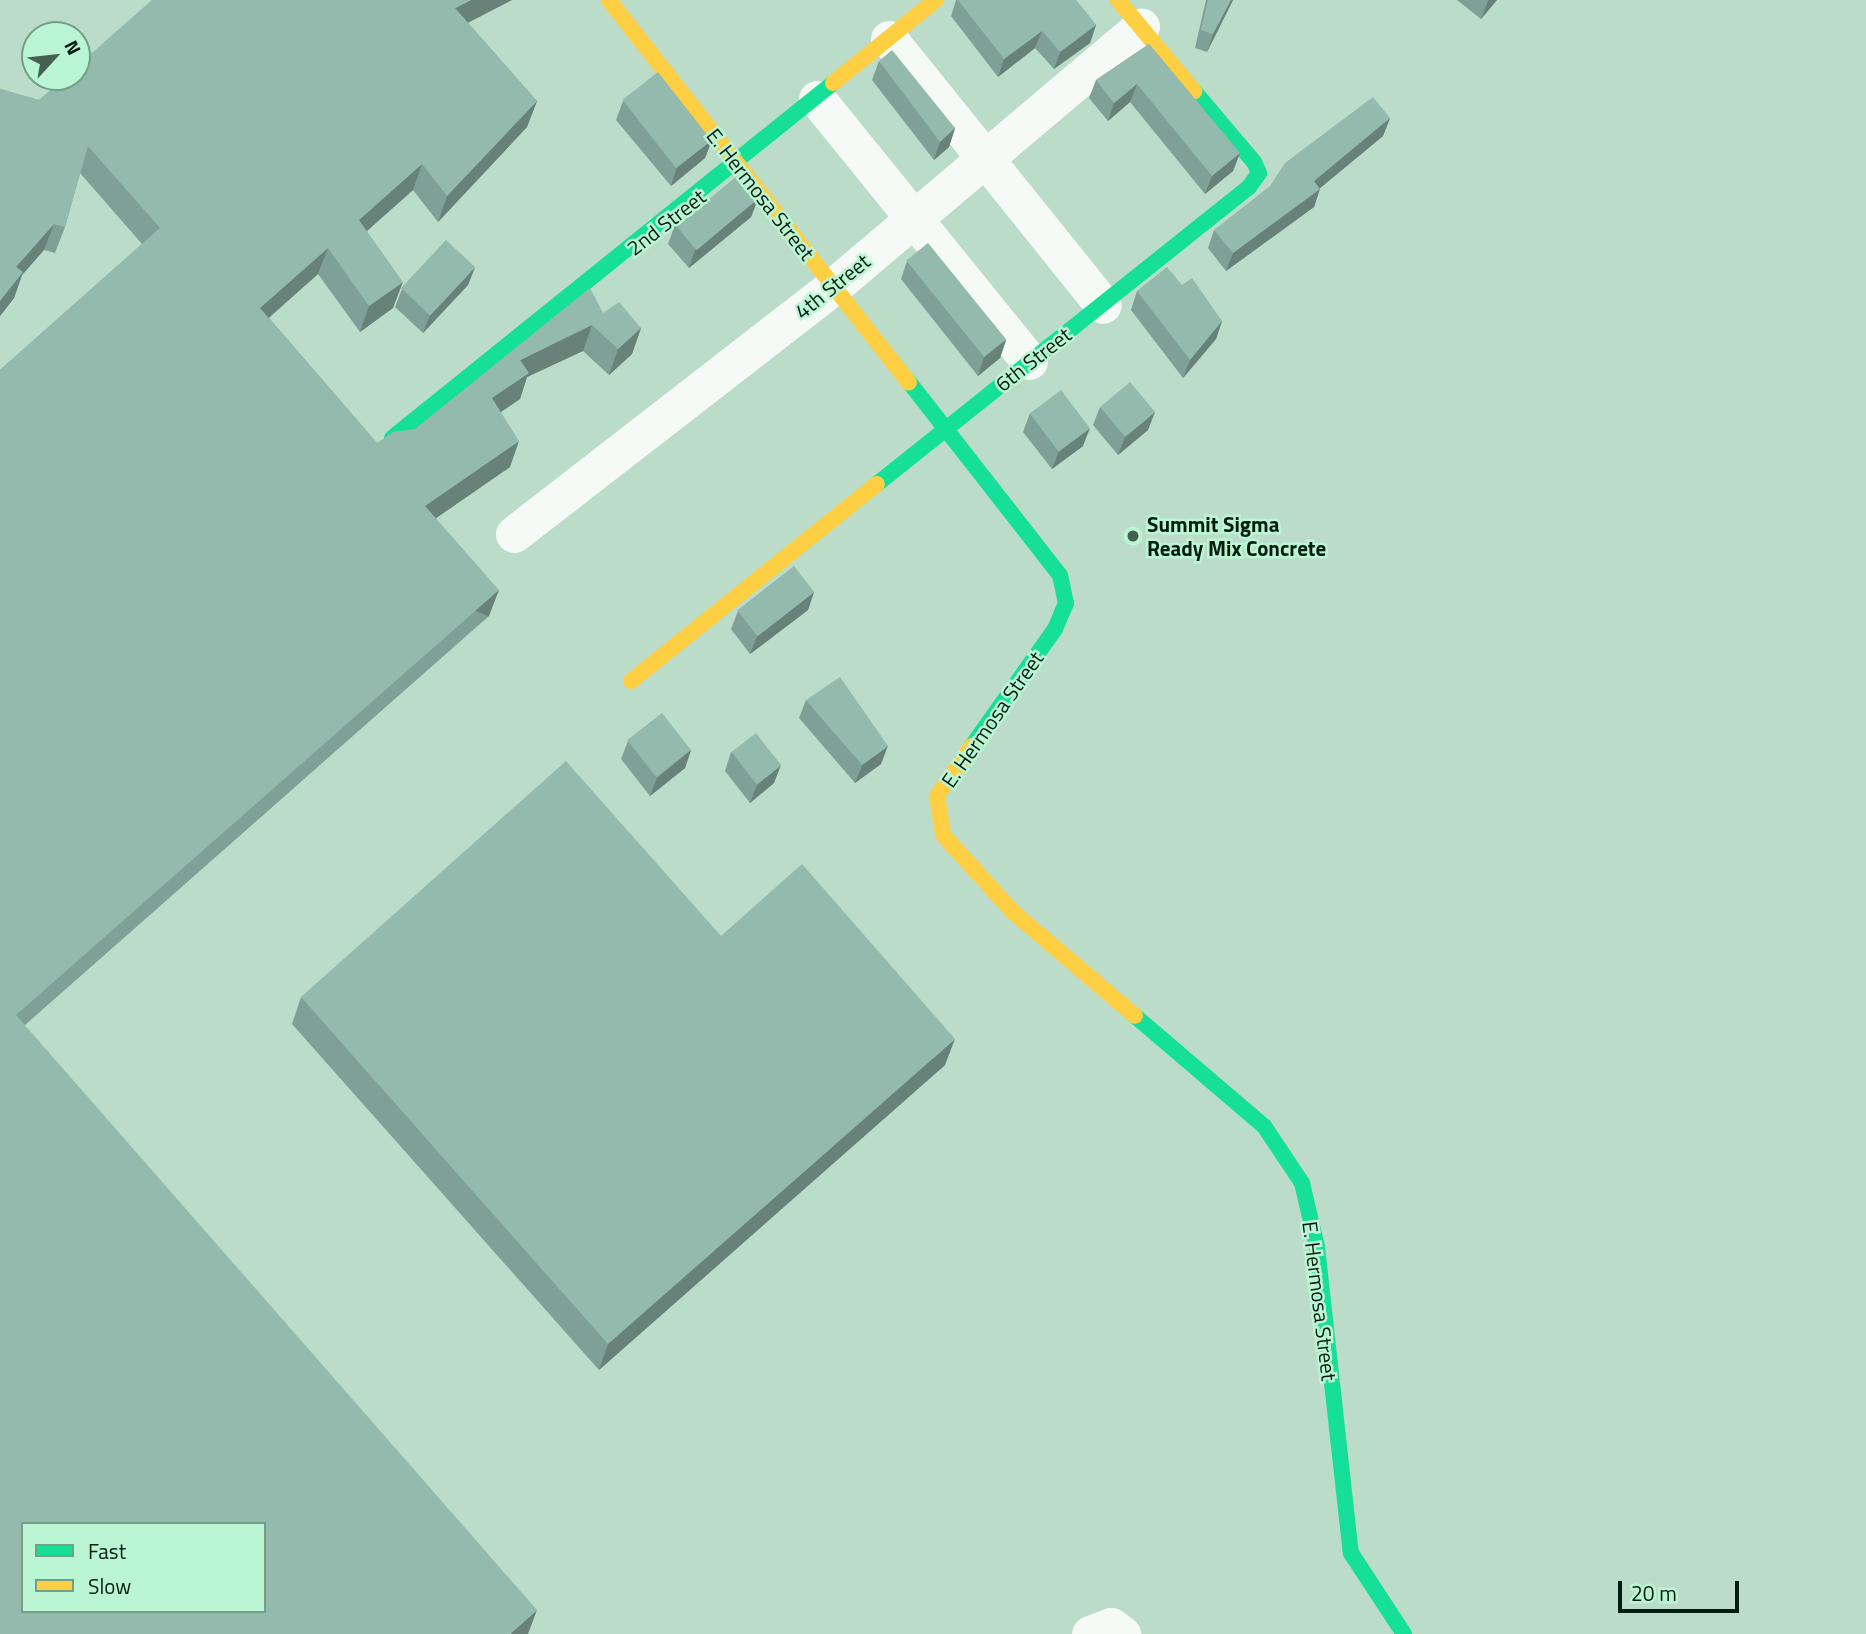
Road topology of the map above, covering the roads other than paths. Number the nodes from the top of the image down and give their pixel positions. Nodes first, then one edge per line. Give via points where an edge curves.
1 (609, 0) edge
2 (936, 0) edge
3 (1118, 0) edge
4 (1141, 27) junction
5 (889, 39) junction
6 (817, 99) junction
7 (986, 157) junction
8 (739, 164) junction
9 (912, 219) junction
10 (834, 286) junction
11 (1103, 305) junction
12 (1029, 361) junction
13 (945, 429) junction
14 (392, 438) edge
15 (514, 534) dead end
16 (631, 681) dead end
17 (1090, 1634) edge
18 (1122, 1634) edge
19 (1404, 1634) edge

1 - 8 street, E. Hermosa Street
2 - 5 street, 2nd Street
3 - 4 street, 6th Street
4 - 7 street, 4th Street
4 - 11 street, 6th Street via 1259,173 1250,187
5 - 6 street, 2nd Street
5 - 7 street
6 - 8 street, 2nd Street
6 - 9 street
7 - 9 street, 4th Street
7 - 11 street
8 - 10 street, E. Hermosa Street
8 - 14 street, 2nd Street
9 - 10 street, 4th Street
9 - 12 street
10 - 13 street, E. Hermosa Street
10 - 15 street, 4th Street
11 - 12 street, 6th Street
12 - 13 street, 6th Street
13 - 16 street, 6th Street
13 - 19 street, E. Hermosa Street via 1060,575 1066,603 1055,629 937,796 943,835 1013,912 1264,1126 1302,1183 1317,1247 1351,1553
17 - 18 street via 1111,1626

